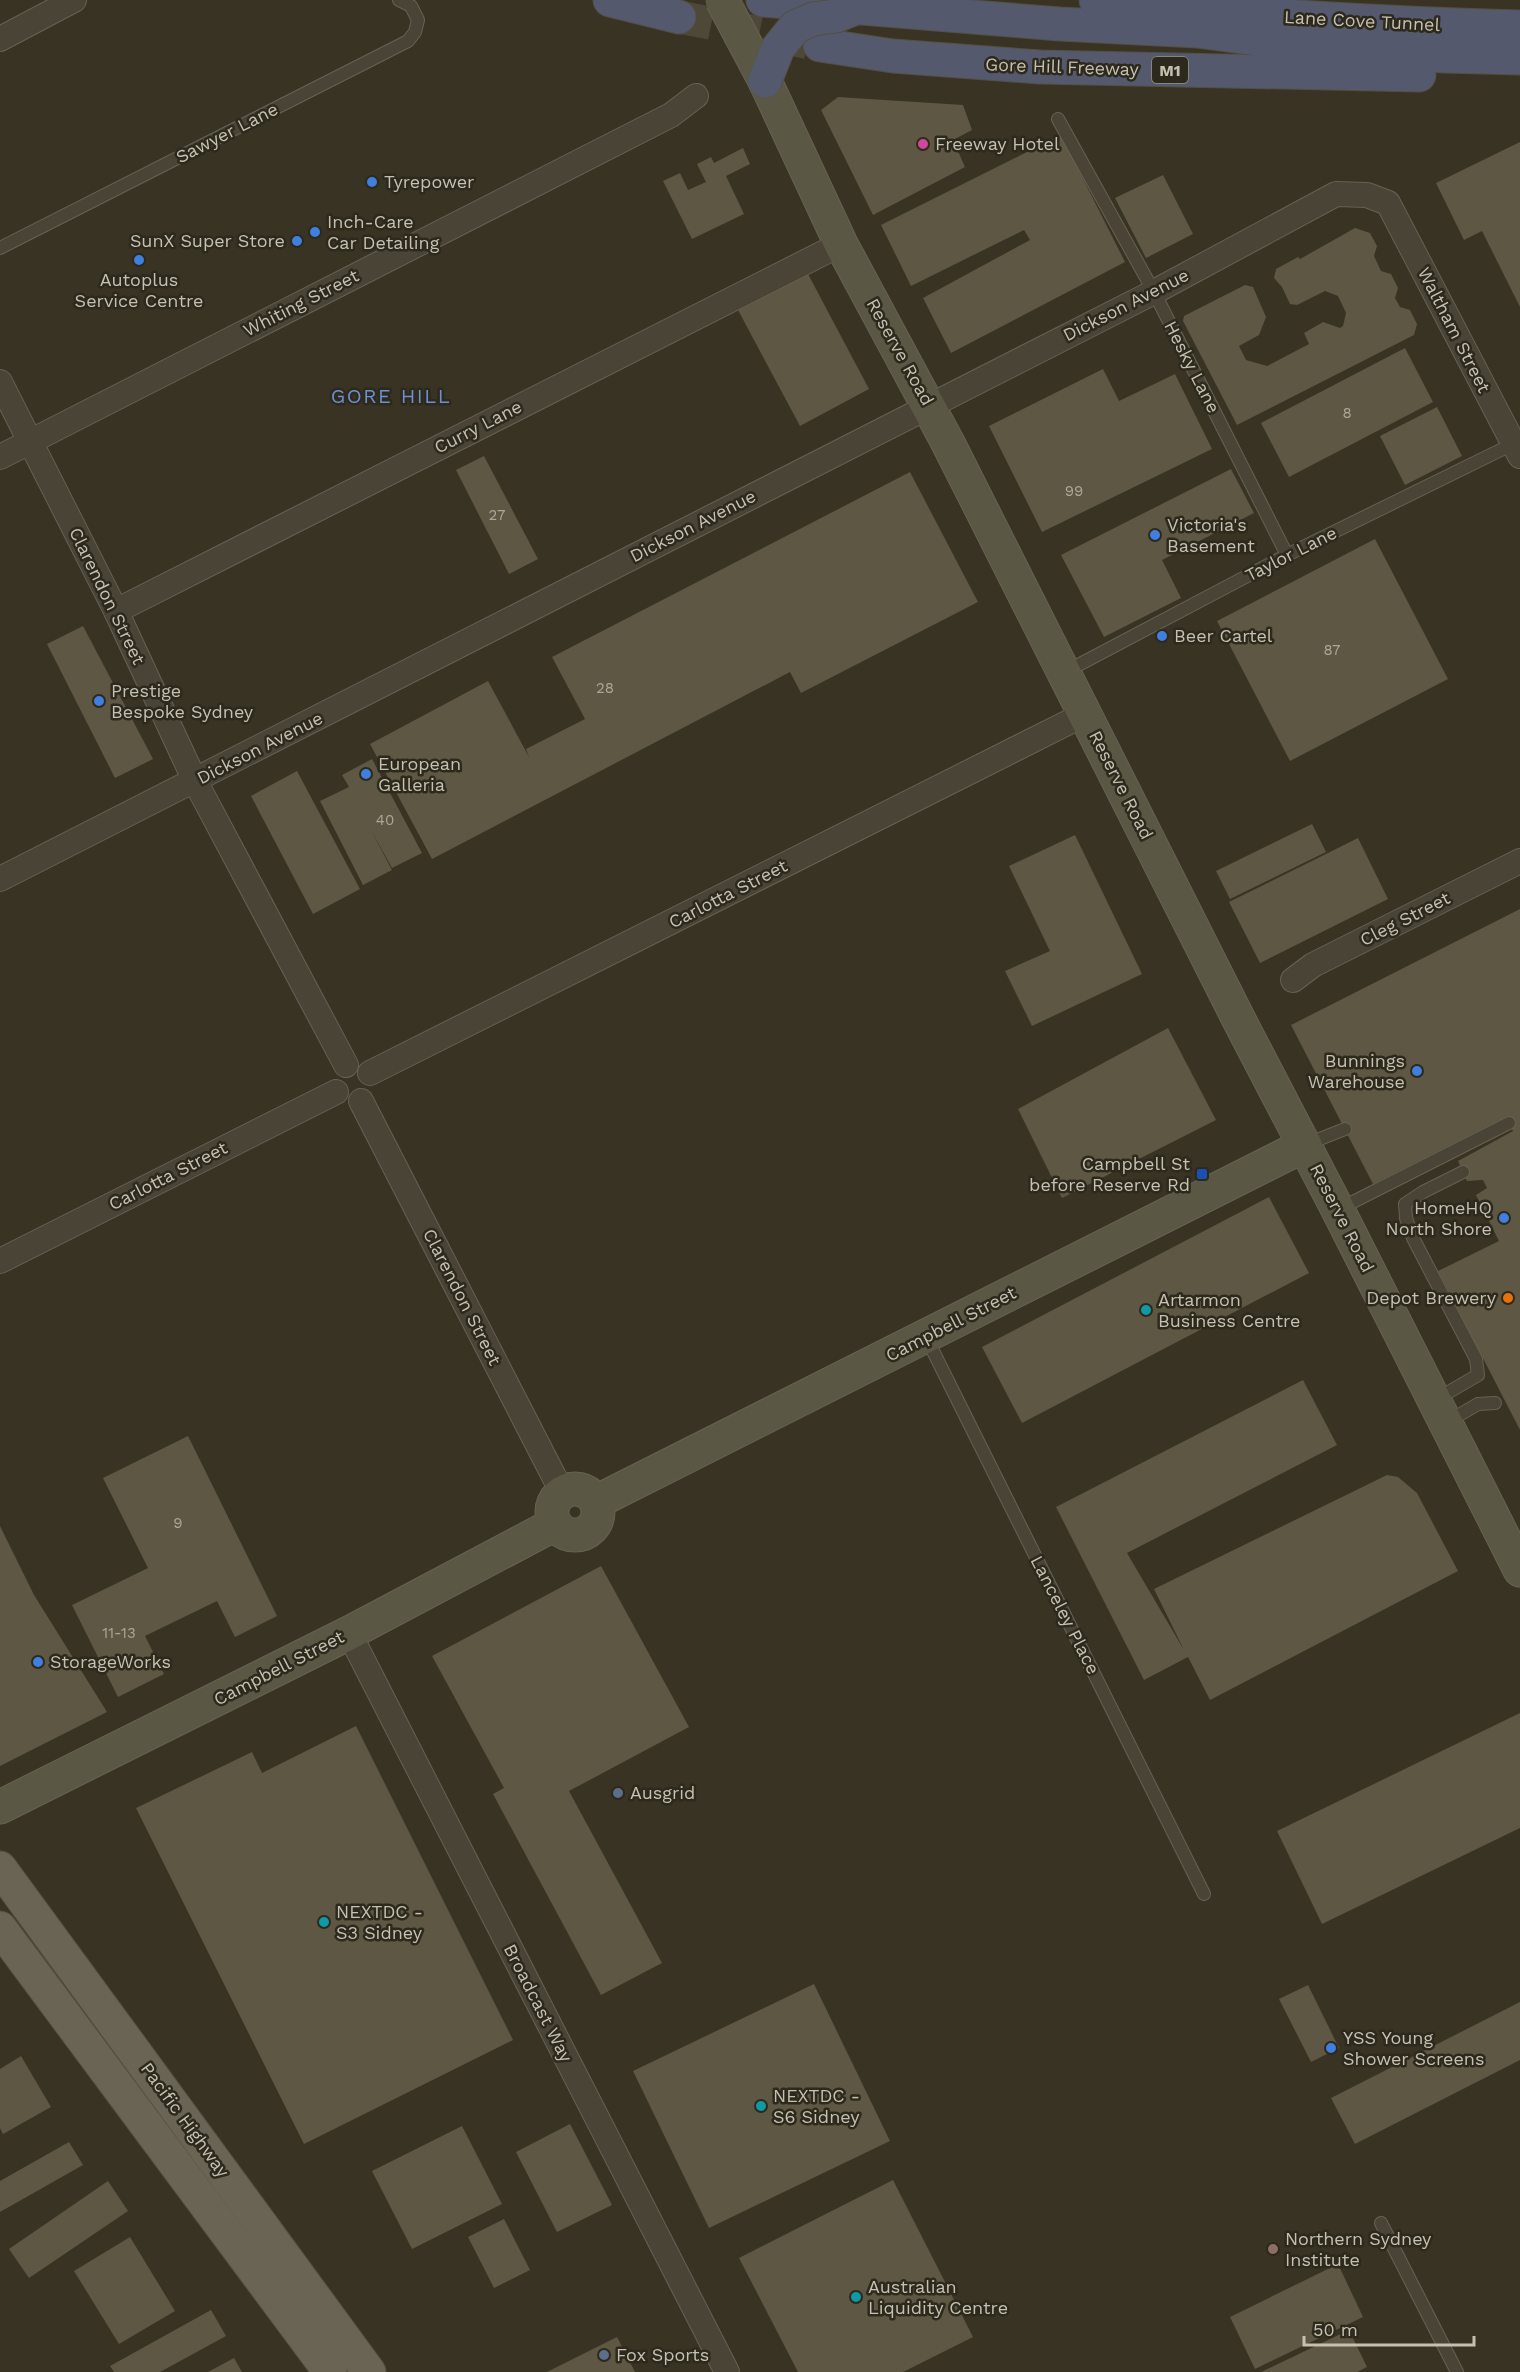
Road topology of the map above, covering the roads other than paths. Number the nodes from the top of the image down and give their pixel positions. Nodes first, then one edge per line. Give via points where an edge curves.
1 (74, 0) edge
2 (399, 0) edge
3 (610, 0) edge
4 (722, 0) edge
5 (763, 0) edge
6 (1096, 0) edge
7 (853, 9) junction
8 (679, 17) tunnel mouth
9 (1520, 27) edge
10 (0, 39) edge
11 (820, 45) tunnel mouth
12 (1520, 58) edge
13 (1520, 76) edge
14 (765, 81) junction
15 (696, 96) dead end
16 (1058, 119) dead end
17 (1388, 203) joint
18 (841, 244) junction
19 (0, 248) edge
20 (1154, 292) junction
21 (0, 382) edge
22 (929, 405) junction
23 (30, 441) junction
24 (1518, 446) edge
25 (0, 457) edge
26 (1287, 555) junction
27 (116, 611) junction
28 (1064, 673) junction
29 (1085, 714) junction
30 (195, 781) junction
31 (1520, 861) edge
32 (0, 879) edge
33 (1293, 981) dead end
34 (346, 1065) junction
35 (370, 1073) junction
36 (336, 1092) junction
37 (361, 1101) junction
38 (1509, 1123) dead end
39 (1345, 1129) dead end
40 (1305, 1145) junction
41 (1463, 1172) dead end
42 (1338, 1210) junction
43 (0, 1261) edge
44 (926, 1336) junction
45 (1495, 1403) dead end
46 (1440, 1412) junction
47 (562, 1492) junction
48 (596, 1502) junction
49 (555, 1524) junction
50 (1520, 1570) edge
51 (350, 1633) junction
52 (0, 1807) edge
53 (0, 1868) edge
54 (1204, 1894) dead end
55 (0, 1928) edge
56 (1381, 2223) dead end
57 (330, 2372) edge
58 (369, 2372) edge
59 (727, 2372) edge
60 (1457, 2372) edge

1 - 10 street
2 - 19 lane, Sawyer Lane via 411,6 418,20 408,41
3 - 8 highway
4 - 14 street, Reserve Road, bridge
5 - 7 highway
6 - 9 highway, Lane Cove Tunnel via 1379,23
7 - 12 highway via 1197,31 1295,44 1444,56
7 - 14 highway, bridge via 795,27 778,48
11 - 13 highway, Gore Hill Freeway / M1 via 893,56 1041,67
14 - 18 street, Reserve Road
15 - 23 street, Whiting Street via 671,115
16 - 20 lane, Hesky Lane
17 - 20 street, Dickson Avenue via 1367,195 1336,194
17 - 24 street, Waltham Street
18 - 22 street, Reserve Road
18 - 27 street, Curry Lane
20 - 22 street, Dickson Avenue
20 - 26 lane, Hesky Lane
21 - 23 street, Clarendon Street
22 - 28 street, Reserve Road
22 - 30 street, Dickson Avenue
23 - 25 street, Whiting Street
23 - 27 street, Clarendon Street
24 - 26 lane, Taylor Lane
26 - 28 lane, Taylor Lane
27 - 30 street, Clarendon Street
28 - 29 street, Reserve Road
29 - 35 street, Carlotta Street
29 - 40 street, Reserve Road
30 - 32 street, Dickson Avenue
30 - 34 street, Clarendon Street
31 - 33 street, Cleg Street via 1313,965
34 - 35 street via 360,1065
34 - 36 street via 335,1079
35 - 37 street via 373,1086
36 - 37 street via 347,1101
36 - 43 street, Carlotta Street
37 - 47 street, Clarendon Street
38 - 42 lane
39 - 40 lane
40 - 42 street, Reserve Road
40 - 44 street, Campbell Street
41 - 46 lane via 1405,1204 1413,1238 1476,1359 1478,1375
42 - 46 street, Reserve Road
44 - 48 street, Campbell Street
44 - 54 lane, Lanceley Place
45 - 46 lane
46 - 50 street, Reserve Road
47 - 48 street via 585,1491
47 - 49 street via 552,1510
48 - 49 street via 598,1518 583,1534 567,1534
49 - 51 street, Campbell Street
51 - 52 street, Campbell Street
51 - 59 street, Broadcast Way
53 - 58 main road, Pacific Highway
55 - 57 main road, Pacific Highway
56 - 60 lane

